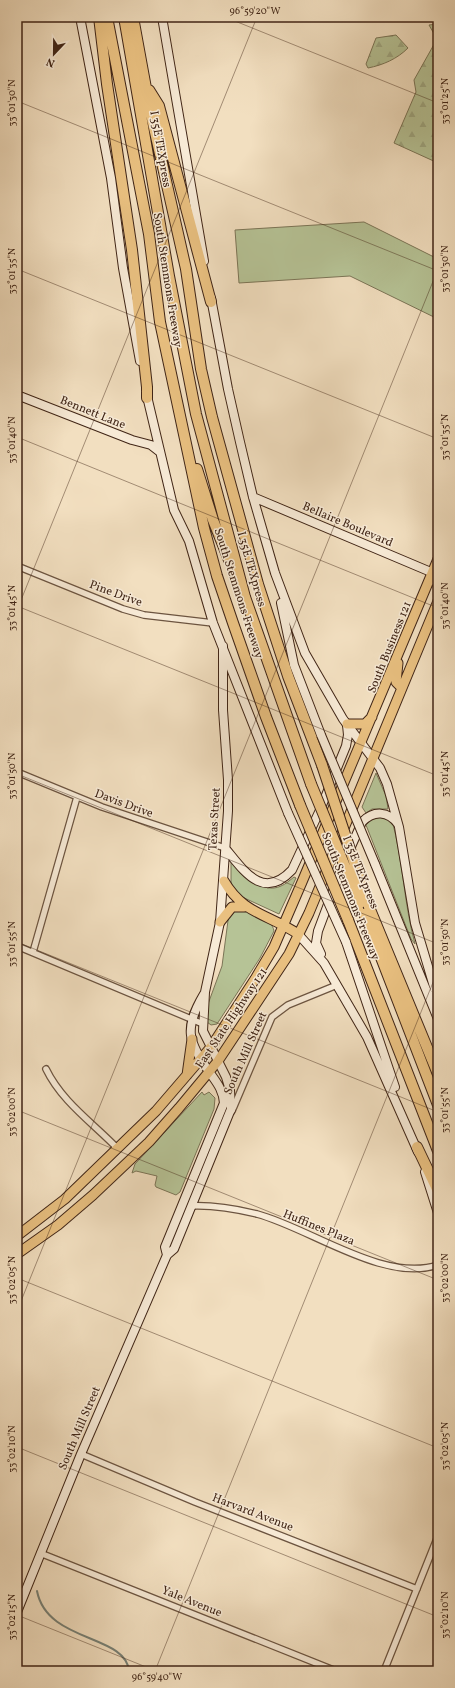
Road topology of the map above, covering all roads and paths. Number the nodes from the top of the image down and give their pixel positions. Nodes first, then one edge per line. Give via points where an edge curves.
1 (80, 17) edge
2 (99, 17) edge
3 (107, 17) edge
4 (124, 17) edge
5 (133, 17) edge
6 (162, 17) edge
7 (145, 84) junction
8 (211, 302) junction
9 (17, 395) edge
10 (147, 398) junction
11 (178, 406) junction
12 (160, 452) junction
13 (253, 497) junction
14 (438, 559) edge
15 (17, 566) edge
16 (275, 573) junction
17 (435, 574) edge
18 (438, 587) edge
19 (245, 597) junction
20 (438, 601) edge
21 (213, 623) junction
22 (223, 646) junction
23 (399, 652) junction
24 (402, 688) junction
25 (373, 716) junction
26 (347, 724) junction
27 (362, 743) junction
28 (373, 758) junction
29 (17, 772) edge
30 (77, 797) junction
31 (399, 827) junction
32 (225, 848) junction
33 (224, 881) junction
34 (365, 905) junction
35 (244, 907) junction
36 (220, 922) junction
37 (284, 924) junction
38 (298, 934) junction
39 (17, 946) edge
40 (33, 952) junction
41 (324, 963) junction
42 (337, 985) junction
43 (205, 992) junction
44 (438, 1000) edge
45 (191, 1019) junction
46 (438, 1019) edge
47 (203, 1024) junction
48 (192, 1039) junction
49 (210, 1047) junction
50 (201, 1058) junction
51 (218, 1062) junction
52 (46, 1069) dead end
53 (209, 1072) junction
54 (438, 1074) edge
55 (187, 1076) junction
56 (438, 1105) edge
57 (219, 1117) junction
58 (405, 1118) junction
59 (227, 1120) junction
60 (417, 1147) junction
61 (118, 1149) junction
62 (438, 1151) edge
63 (438, 1190) edge
64 (187, 1205) junction
65 (438, 1213) edge
66 (17, 1236) edge
67 (18, 1252) edge
68 (438, 1265) edge
69 (81, 1454) junction
70 (438, 1536) edge
71 (40, 1553) junction
72 (417, 1589) junction
73 (19, 1602) edge
74 (17, 1612) edge
75 (336, 1671) edge
76 (384, 1671) edge

1 - 10 main road, South Stemmons Freeway via 111,178 123,268
2 - 10 highway via 132,250
3 - 11 highway, South Stemmons Freeway via 149,234 160,322
4 - 19 highway, I 35E TEXpress via 186,370
5 - 7 highway, South Stemmons Freeway
6 - 8 main road
7 - 8 highway via 159,106
7 - 34 highway, South Stemmons Freeway, bridge via 177,228 201,369 216,432 258,584 288,676 322,765
8 - 13 main road
9 - 12 main road, Bennett Lane via 151,445
10 - 12 main road, South Stemmons Freeway
11 - 19 highway via 213,520
11 - 62 highway, South Stemmons Freeway, bridge via 217,576 266,717
12 - 21 main road, South Stemmons Freeway via 174,510 189,541
13 - 16 main road
13 - 17 main road, Bellaire Boulevard
14 - 17 main road, South Business 121
15 - 21 street, Pine Drive via 144,615
16 - 26 main road via 305,653
16 - 46 main road, bridge via 294,665
17 - 18 main road
17 - 23 main road, South Business 121
19 - 34 highway, I 35E TEXpress, bridge via 312,784
20 - 24 main road
21 - 22 main road, South Stemmons Freeway
22 - 32 main road, Texas Street via 223,710 228,780
22 - 58 main road, South Stemmons Freeway, bridge via 288,813 346,942
23 - 24 main road via 396,682
23 - 25 main road, South Business 121
24 - 28 main road
25 - 26 main road via 365,724
25 - 27 main road, South Business 121
26 - 27 main road
26 - 32 main road via 346,746 296,864 286,878 272,884 257,881 242,869
27 - 28 main road
27 - 37 main road, East State Highway 121
28 - 31 main road via 387,784
28 - 38 main road, East State Highway 121
29 - 30 street, Davis Drive
30 - 32 street, Davis Drive
30 - 40 street
31 - 41 main road via 393,817 383,814 373,814 362,822 318,931 316,943
31 - 44 main road via 415,923
32 - 33 main road, Texas Street
33 - 35 main road via 232,895
33 - 36 main road, Texas Street
34 - 54 highway, South Stemmons Freeway
34 - 56 highway, I 35E TEXpress
35 - 36 main road via 232,907
35 - 37 main road
36 - 43 main road, Texas Street
37 - 38 main road
37 - 49 main road, East State Highway 121 via 270,954
38 - 41 main road, South Stemmons Freeway
38 - 51 main road, East State Highway 121 via 289,954
39 - 40 street
40 - 45 street
41 - 42 main road, South Stemmons Freeway
42 - 58 main road, South Stemmons Freeway via 368,1037
42 - 59 street, South Mill Street via 288,1005 272,1017
43 - 45 main road, Texas Street
43 - 47 main road, Texas Street
45 - 47 street
45 - 48 main road, Texas Street
47 - 49 main road, Texas Street
48 - 50 main road, Texas Street
48 - 55 main road
49 - 50 main road, East State Highway 121
49 - 51 main road, South Mill Street
50 - 53 main road, South Mill Street
50 - 55 main road, East State Highway 121
51 - 53 main road, East State Highway 121
51 - 59 main road, South Mill Street via 230,1090 231,1109
52 - 61 street via 66,1100
53 - 57 main road, South Mill Street via 224,1095
53 - 67 main road, East State Highway 121 via 149,1142 119,1171 58,1225
55 - 61 main road, East State Highway 121
57 - 59 street
57 - 64 main road, South Mill Street
58 - 60 main road, South Stemmons Freeway
59 - 64 main road, South Mill Street
60 - 63 highway
60 - 65 main road, South Stemmons Freeway
61 - 66 main road, East State Highway 121 via 65,1199
64 - 68 street, Huffines Plaza via 258,1214 381,1264 409,1269
64 - 69 main road, South Mill Street via 166,1247 167,1255
69 - 71 main road, South Mill Street
69 - 72 street, Harvard Avenue via 195,1502
70 - 72 street
71 - 73 main road, South Mill Street
71 - 75 street, Yale Avenue
72 - 76 street
73 - 74 main road, South Mill Street

